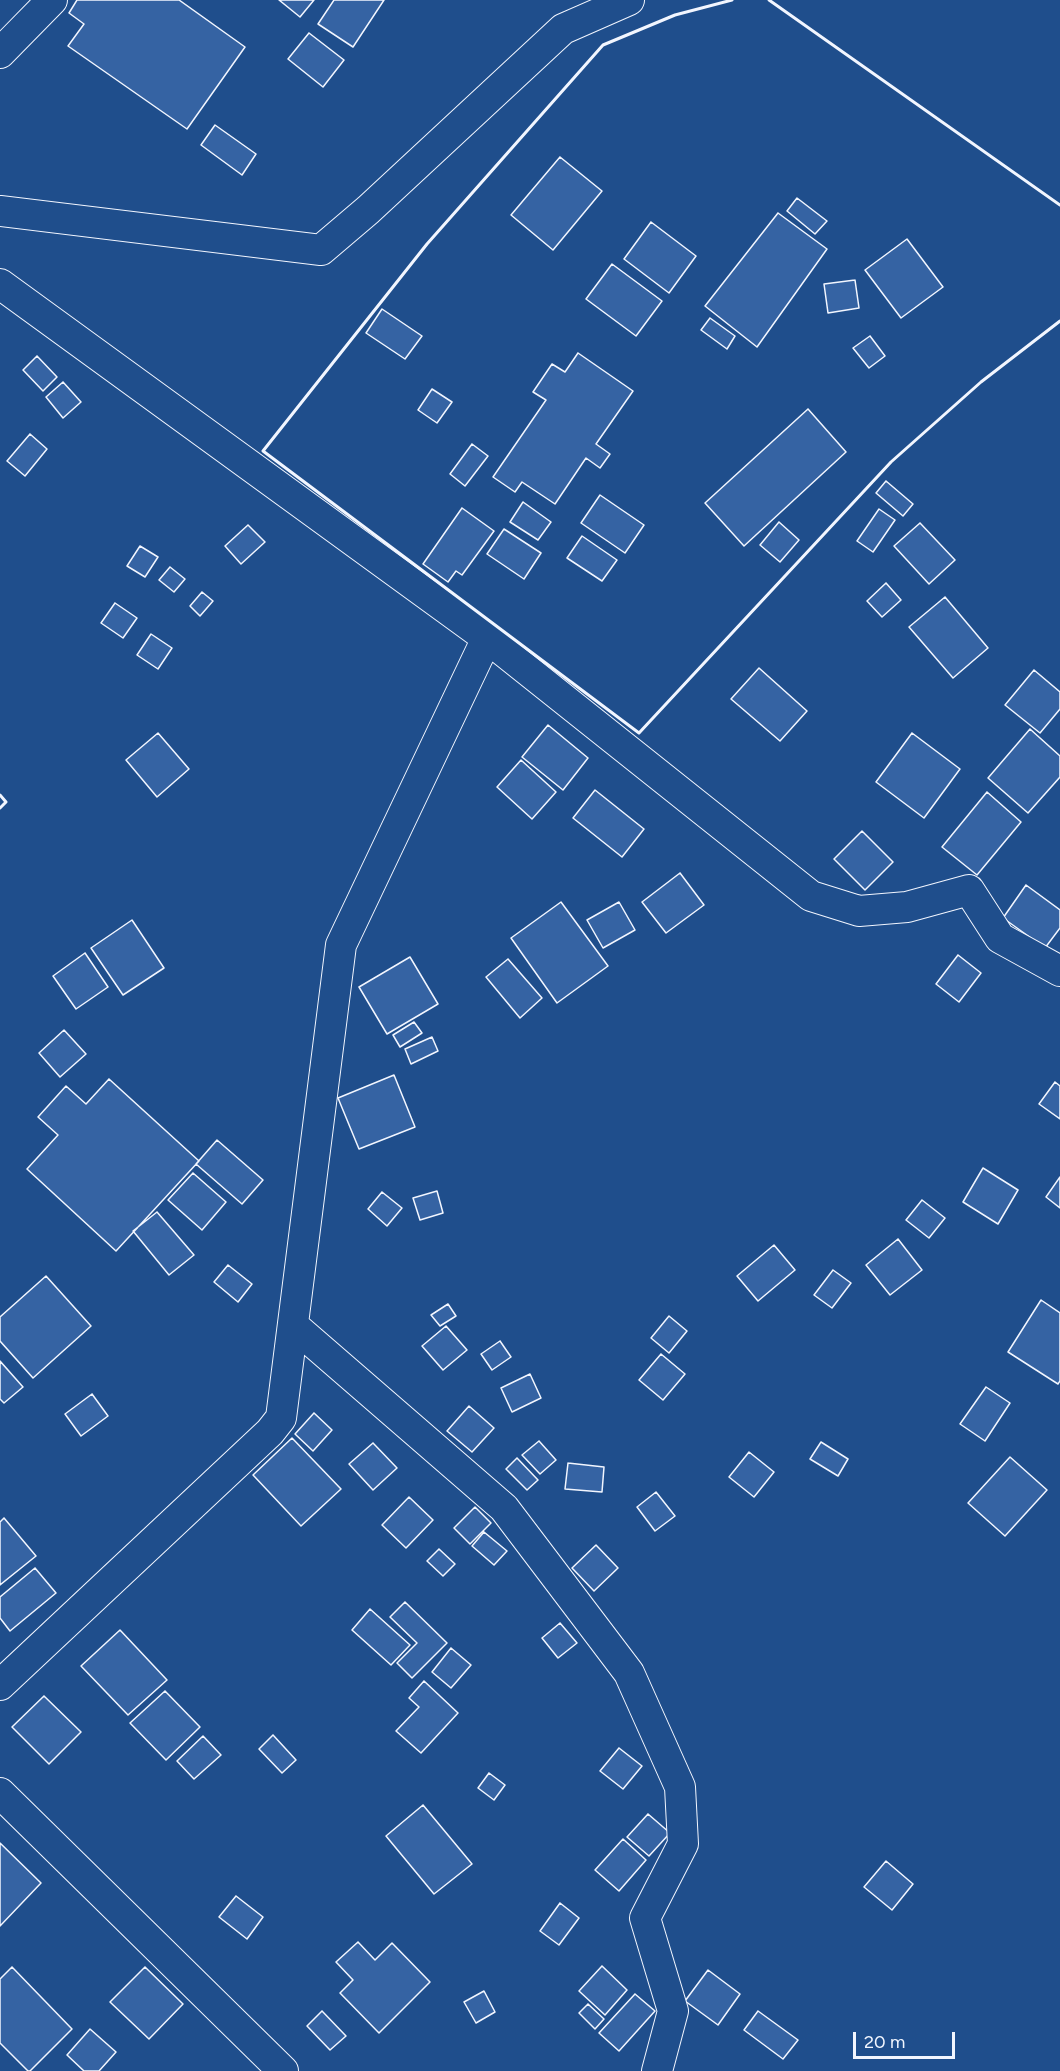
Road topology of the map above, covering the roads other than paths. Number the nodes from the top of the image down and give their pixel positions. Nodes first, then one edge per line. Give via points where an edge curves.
1 (52, 0) edge
2 (629, 0) edge
3 (0, 53) edge
4 (0, 211) edge
5 (0, 284) edge
6 (488, 638) junction
7 (1060, 971) edge
8 (294, 1326) junction
9 (0, 1685) edge
10 (0, 1793) edge
11 (284, 2071) edge
12 (657, 2071) edge

1 - 3 street
2 - 4 street via 563,29 321,250
5 - 6 street
6 - 7 street via 811,896 860,911 907,907 969,890 1000,938
6 - 8 street via 341,945
8 - 9 street via 282,1418
8 - 12 street via 504,1508 628,1673 680,1787 683,1844 645,1918 673,2012
10 - 11 street

